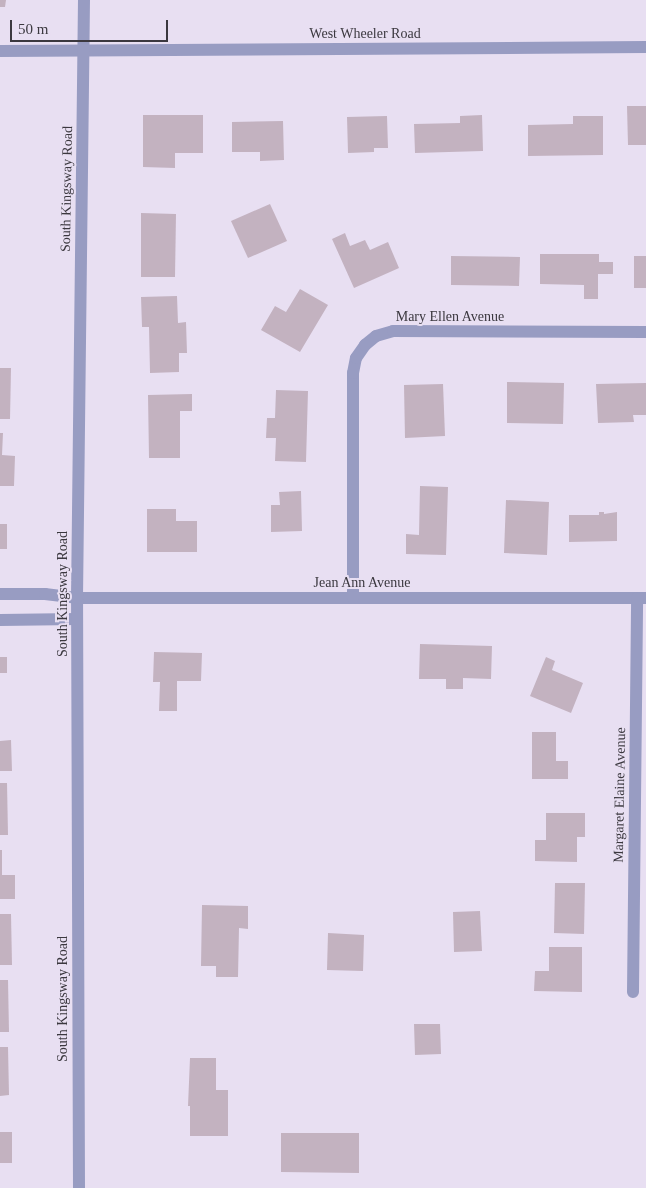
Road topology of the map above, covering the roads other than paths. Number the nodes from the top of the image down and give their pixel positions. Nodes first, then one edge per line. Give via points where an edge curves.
1 (84, 0) edge
2 (646, 47) edge
3 (0, 51) edge
4 (84, 52) junction
5 (646, 332) edge
6 (0, 594) edge
7 (77, 598) junction
8 (352, 598) junction
9 (642, 598) edge
10 (77, 619) junction
11 (0, 620) edge
12 (633, 992) dead end
13 (79, 1188) edge

1 - 4 street, South Kingsway Road
2 - 4 street, West Wheeler Road
3 - 4 street, West Wheeler Road
4 - 7 street, South Kingsway Road
5 - 8 street, Mary Ellen Avenue via 393,332 376,336 365,345 356,358 353,373
6 - 7 street, Jean Ann Avenue
7 - 8 street, Jean Ann Avenue
7 - 10 street, South Kingsway Road
8 - 9 street, Jean Ann Avenue
9 - 12 street, Margaret Elaine Avenue
10 - 11 street
10 - 13 street, South Kingsway Road

